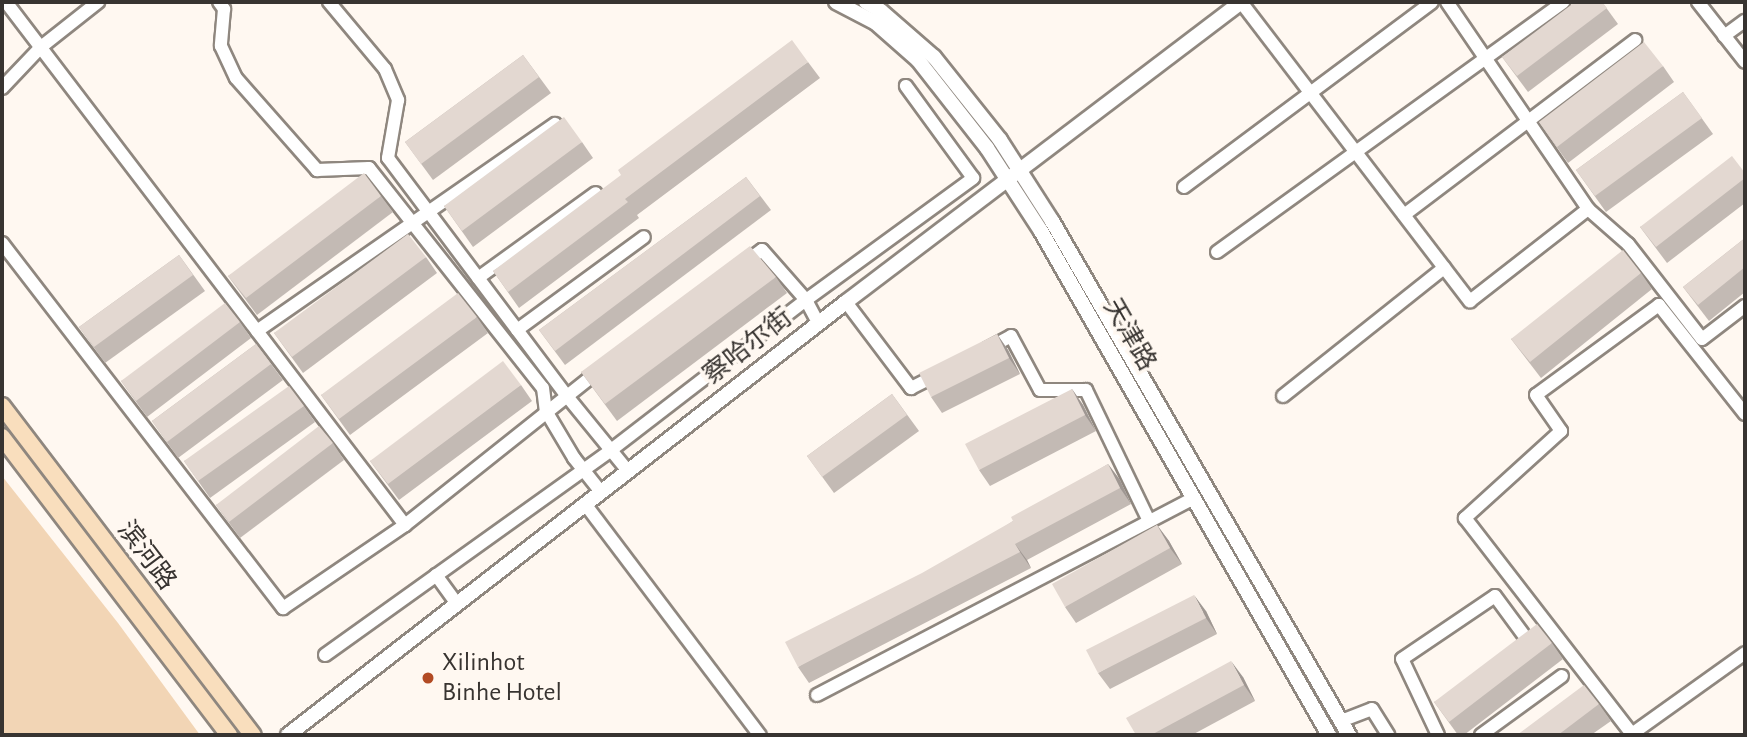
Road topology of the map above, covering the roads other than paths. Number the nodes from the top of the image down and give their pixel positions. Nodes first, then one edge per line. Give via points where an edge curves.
1 (6, 2) edge
2 (98, 2) edge
3 (219, 2) edge
4 (329, 2) edge
5 (836, 2) edge
6 (866, 2) edge
7 (1241, 2) edge
8 (1432, 2) edge
9 (1447, 2) edge
10 (1563, 2) edge
11 (1698, 2) edge
12 (1745, 21) edge
13 (1724, 36) junction
14 (1635, 40) dead end
15 (41, 47) junction
16 (1487, 56) junction
17 (1745, 62) edge
18 (906, 86) dead end
19 (2, 88) edge
20 (1311, 93) junction
21 (561, 120) edge
22 (1530, 120) junction
23 (1354, 150) junction
24 (1014, 176) junction
25 (1184, 187) dead end
26 (596, 194) edge
27 (1588, 209) junction
28 (428, 212) junction
29 (1404, 215) junction
30 (412, 223) junction
31 (644, 237) dead end
32 (2, 243) edge
33 (1217, 252) dead end
34 (1444, 268) junction
35 (730, 274) edge
36 (478, 278) junction
37 (807, 300) junction
38 (846, 302) junction
39 (1745, 306) edge
40 (818, 323) junction
41 (517, 330) junction
42 (257, 331) junction
43 (978, 353) edge
44 (610, 363) edge
45 (944, 371) edge
46 (566, 395) junction
47 (1283, 396) dead end
48 (2, 406) edge
49 (546, 411) junction
50 (1745, 415) edge
51 (2, 437) edge
52 (611, 450) junction
53 (583, 469) junction
54 (628, 471) junction
55 (601, 492) junction
56 (1194, 498) junction
57 (585, 504) junction
58 (1149, 521) junction
59 (405, 525) junction
60 (436, 575) junction
61 (457, 604) junction
62 (1523, 634) edge
63 (1745, 653) edge
64 (325, 656) dead end
65 (1562, 676) dead end
66 (817, 695) dead end
67 (1341, 721) junction
68 (229, 735) edge
69 (253, 735) edge
70 (288, 735) edge
71 (760, 735) edge
72 (1329, 735) edge
73 (1349, 735) edge
74 (1388, 735) edge
75 (1438, 735) edge
76 (1481, 735) edge

1 - 15 street
2 - 15 street
3 - 30 street via 224,9 221,46 236,78 317,170 369,168
4 - 28 street via 385,69 398,100 388,158
5 - 24 street, 天津路 via 876,23 918,60
6 - 24 street, 天津路 via 934,57 1000,140
7 - 20 street
7 - 24 street, 察哈尔街
8 - 20 street
9 - 16 street
10 - 16 street
11 - 13 street
12 - 13 street
13 - 17 street
14 - 22 street
15 - 19 street
15 - 42 street
16 - 22 street
16 - 23 street
18 - 37 street via 973,178
20 - 23 street
20 - 25 street
21 - 28 street
22 - 27 street
22 - 29 street
23 - 29 street
23 - 33 street
24 - 38 street, 察哈尔街
24 - 56 street, 天津路
24 - 67 street, 天津路 via 1052,221
26 - 36 street
27 - 34 street via 1470,301
27 - 39 street via 1628,244 1702,339
28 - 30 street
28 - 36 street
29 - 34 street
30 - 42 street
30 - 49 street via 543,388
31 - 41 street
32 - 59 street via 283,608
34 - 47 street
35 - 37 street via 762,250
36 - 41 street
37 - 40 street
37 - 52 street
38 - 40 street, 察哈尔街
38 - 45 street via 911,388
40 - 54 street, 察哈尔街
41 - 46 street
42 - 59 street
43 - 58 street via 1011,336 1040,390 1086,390
44 - 46 street
46 - 49 street
46 - 52 street
48 - 69 main road, 滨河路
49 - 53 street
49 - 59 street
50 - 63 street via 1659,305 1536,395 1561,431 1465,518 1632,734
51 - 68 main road, 滨河路
52 - 53 street
52 - 54 street
53 - 55 street
53 - 60 street
54 - 55 street, 察哈尔街
55 - 57 street, 察哈尔街
56 - 58 street
56 - 72 street, 天津路
57 - 61 street, 察哈尔街
57 - 71 street
58 - 66 street
60 - 61 street
60 - 64 street
61 - 70 street, 察哈尔街
62 - 75 street via 1494,596 1402,659
65 - 76 street
67 - 73 street, 天津路
67 - 74 street via 1372,709

